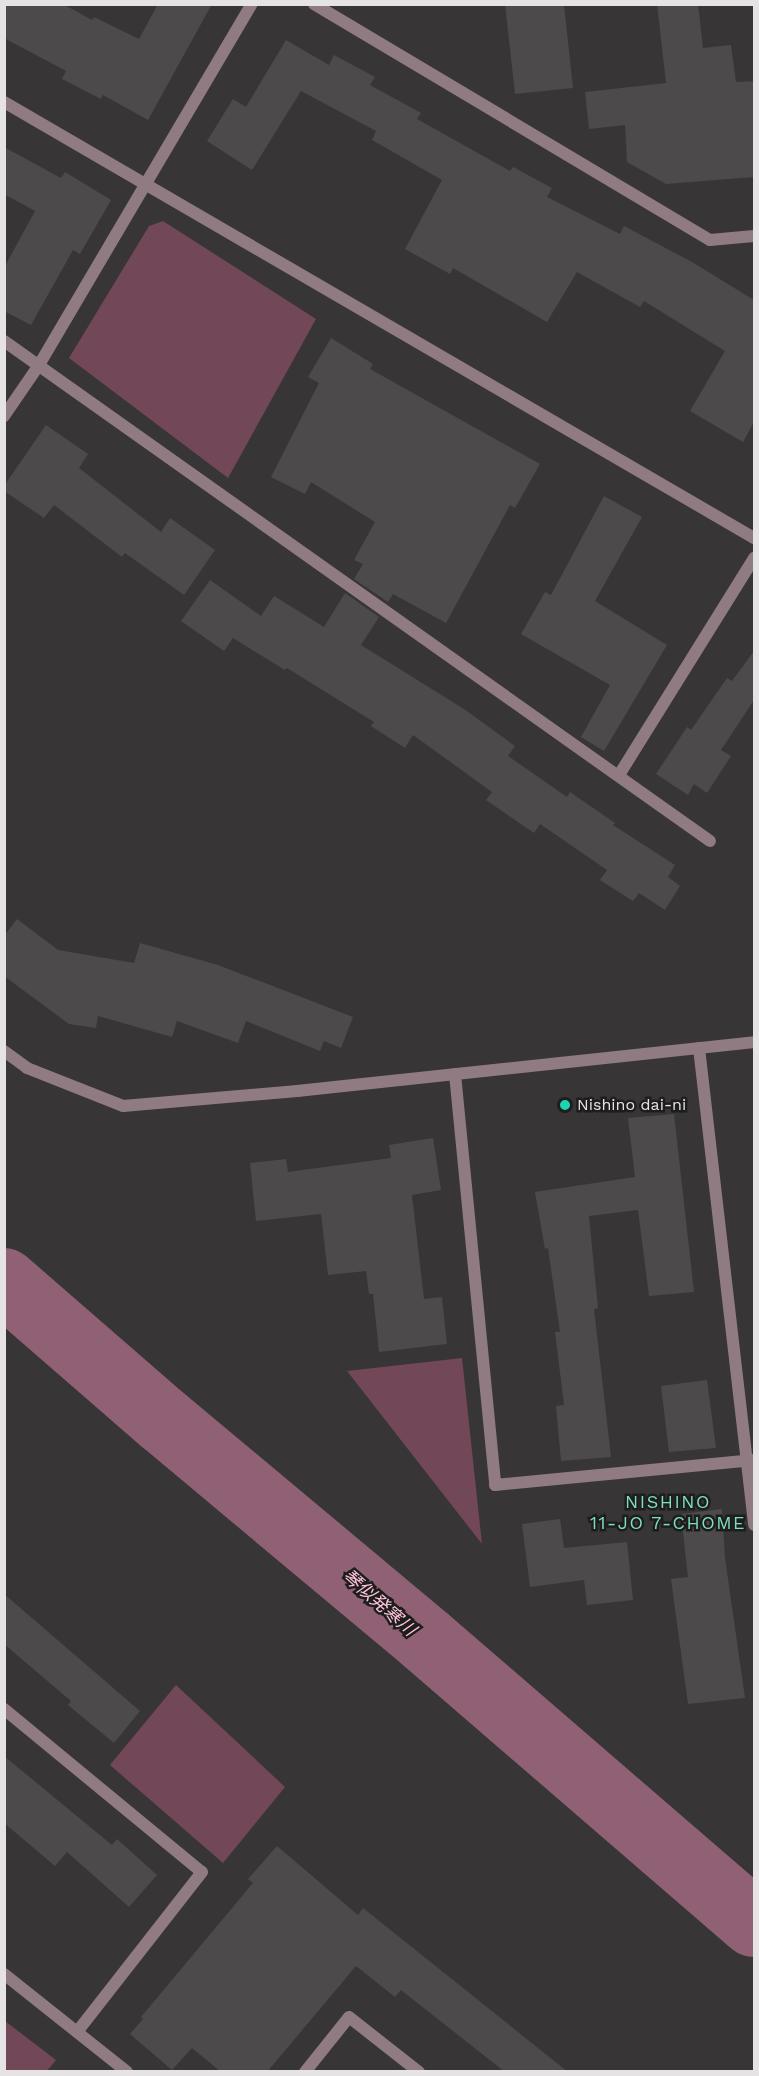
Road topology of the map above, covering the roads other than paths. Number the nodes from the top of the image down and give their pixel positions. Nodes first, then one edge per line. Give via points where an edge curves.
1 (252, 4) edge
2 (314, 4) edge
3 (4, 102) edge
4 (146, 182) junction
5 (754, 236) edge
6 (4, 340) edge
7 (39, 365) junction
8 (4, 416) edge
9 (754, 538) edge
10 (754, 558) edge
11 (619, 775) junction
12 (710, 841) dead end
13 (754, 1042) edge
14 (699, 1048) junction
15 (4, 1051) edge
16 (454, 1074) junction
17 (751, 1460) edge
18 (754, 1525) edge
19 (4, 1710) edge
20 (4, 1974) edge
21 (77, 2032) junction
22 (127, 2072) edge
23 (305, 2072) edge
24 (419, 2072) edge

1 - 4 street
2 - 5 street via 710,240
3 - 4 street
4 - 7 street
4 - 9 street
6 - 7 street
7 - 8 street
7 - 11 street
10 - 11 street
11 - 12 street
13 - 14 street
14 - 16 street
14 - 17 street
15 - 16 street via 27,1068 123,1106
16 - 17 street via 495,1485
17 - 18 street
19 - 21 street via 202,1872
20 - 21 street
21 - 22 street
23 - 24 street via 349,2017

